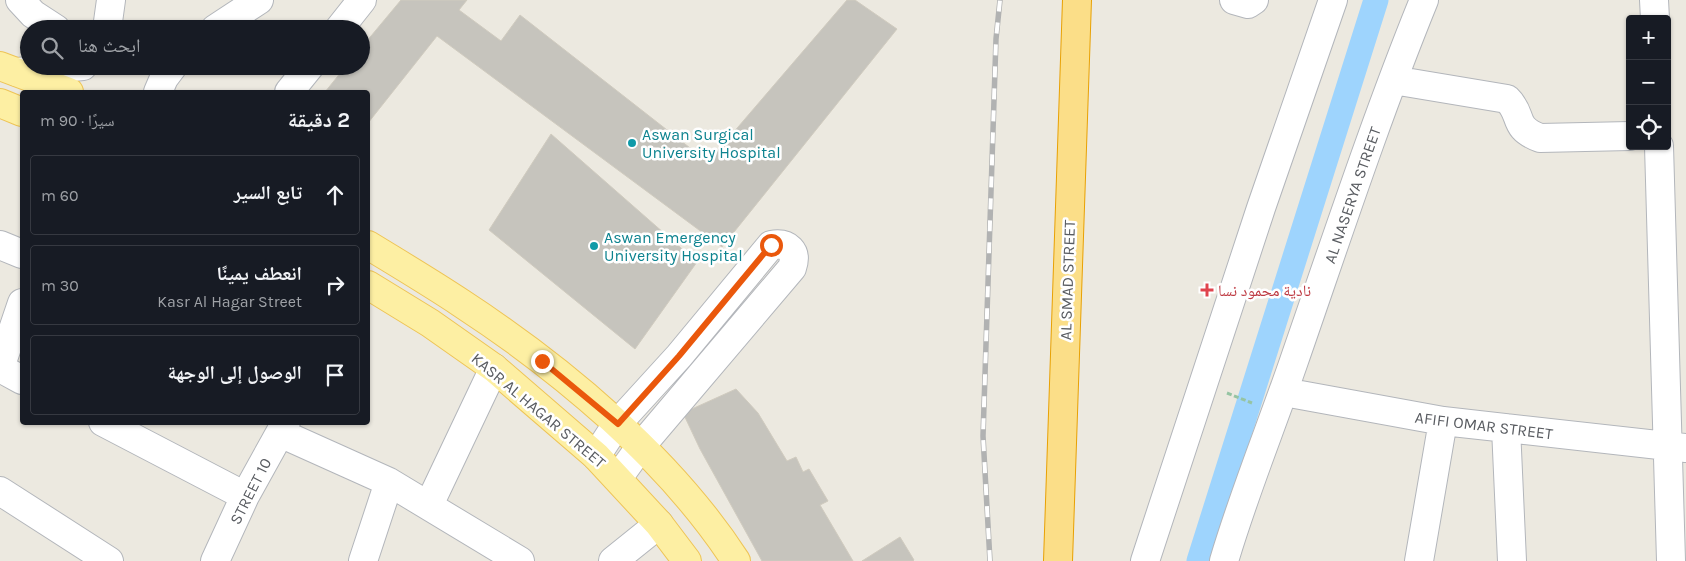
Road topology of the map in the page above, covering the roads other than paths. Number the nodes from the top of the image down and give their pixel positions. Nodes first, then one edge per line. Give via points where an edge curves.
1 (20, 0) edge
2 (111, 0) edge
3 (259, 0) edge
4 (362, 0) edge
5 (1077, 0) edge
6 (1234, 0) edge
7 (1254, 0) edge
8 (1333, 0) edge
9 (1424, 0) edge
10 (1654, 0) edge
11 (1655, 15) edge
12 (42, 20) edge
13 (108, 20) edge
14 (229, 20) edge
15 (346, 20) edge
16 (25, 75) edge
17 (166, 75) edge
18 (303, 75) edge
19 (1393, 80) junction
20 (64, 90) edge
21 (159, 90) edge
22 (291, 90) edge
23 (0, 103) edge
24 (20, 111) edge
25 (1626, 136) edge
26 (1659, 150) edge
27 (0, 245) edge
28 (370, 246) edge
29 (20, 253) edge
30 (370, 286) edge
31 (20, 308) edge
32 (0, 368) edge
33 (494, 368) junction
34 (20, 379) edge
35 (1284, 392) junction
36 (1443, 421) junction
37 (618, 424) junction
38 (109, 425) edge
39 (283, 428) edge
40 (1506, 428) junction
41 (641, 446) junction
42 (1677, 447) edge
43 (596, 456) junction
44 (618, 478) junction
45 (389, 482) junction
46 (0, 491) edge
47 (245, 496) junction
48 (429, 505) junction
49 (659, 524) junction
50 (109, 561) edge
51 (215, 561) edge
52 (364, 561) edge
53 (520, 561) edge
54 (614, 561) edge
55 (687, 561) edge
56 (736, 561) edge
57 (1058, 561) edge
58 (1145, 561) edge
59 (1224, 561) edge
60 (1418, 561) edge
61 (1512, 561) edge
62 (1671, 561) edge

1 - 12 street
2 - 13 street
3 - 14 street
4 - 15 street
5 - 57 highway, AL SMAD STREET
6 - 7 street via 1248,4
8 - 58 street
9 - 19 street, AL NASERYA STREET
10 - 11 street
16 - 20 main road
17 - 21 street
18 - 22 street
19 - 25 street via 1507,99 1513,104 1521,127 1540,138
19 - 35 street, AL NASERYA STREET
23 - 24 main road
26 - 42 street
27 - 29 street
28 - 37 main road via 462,303 542,361
30 - 33 main road, KASR AL HAGAR STREET
31 - 32 street
32 - 34 street
33 - 43 main road, KASR AL HAGAR STREET
33 - 48 street
35 - 36 street, AFIFI OMAR STREET
35 - 59 street, AL NASERYA STREET via 1236,519
36 - 40 street, AFIFI OMAR STREET
36 - 60 street
37 - 41 main road
37 - 41 street via 771,245 786,246 793,252 792,268
37 - 43 street
38 - 47 street
39 - 45 street
39 - 47 street, STREET 10
40 - 42 street, AFIFI OMAR STREET
40 - 61 street
41 - 44 street
41 - 56 main road via 688,497
42 - 62 street
43 - 44 main road, KASR AL HAGAR STREET
44 - 49 main road, KASR AL HAGAR STREET
45 - 48 street
45 - 52 street
46 - 50 street
47 - 51 street, STREET 10
48 - 53 street
49 - 54 street
49 - 55 main road, KASR AL HAGAR STREET

